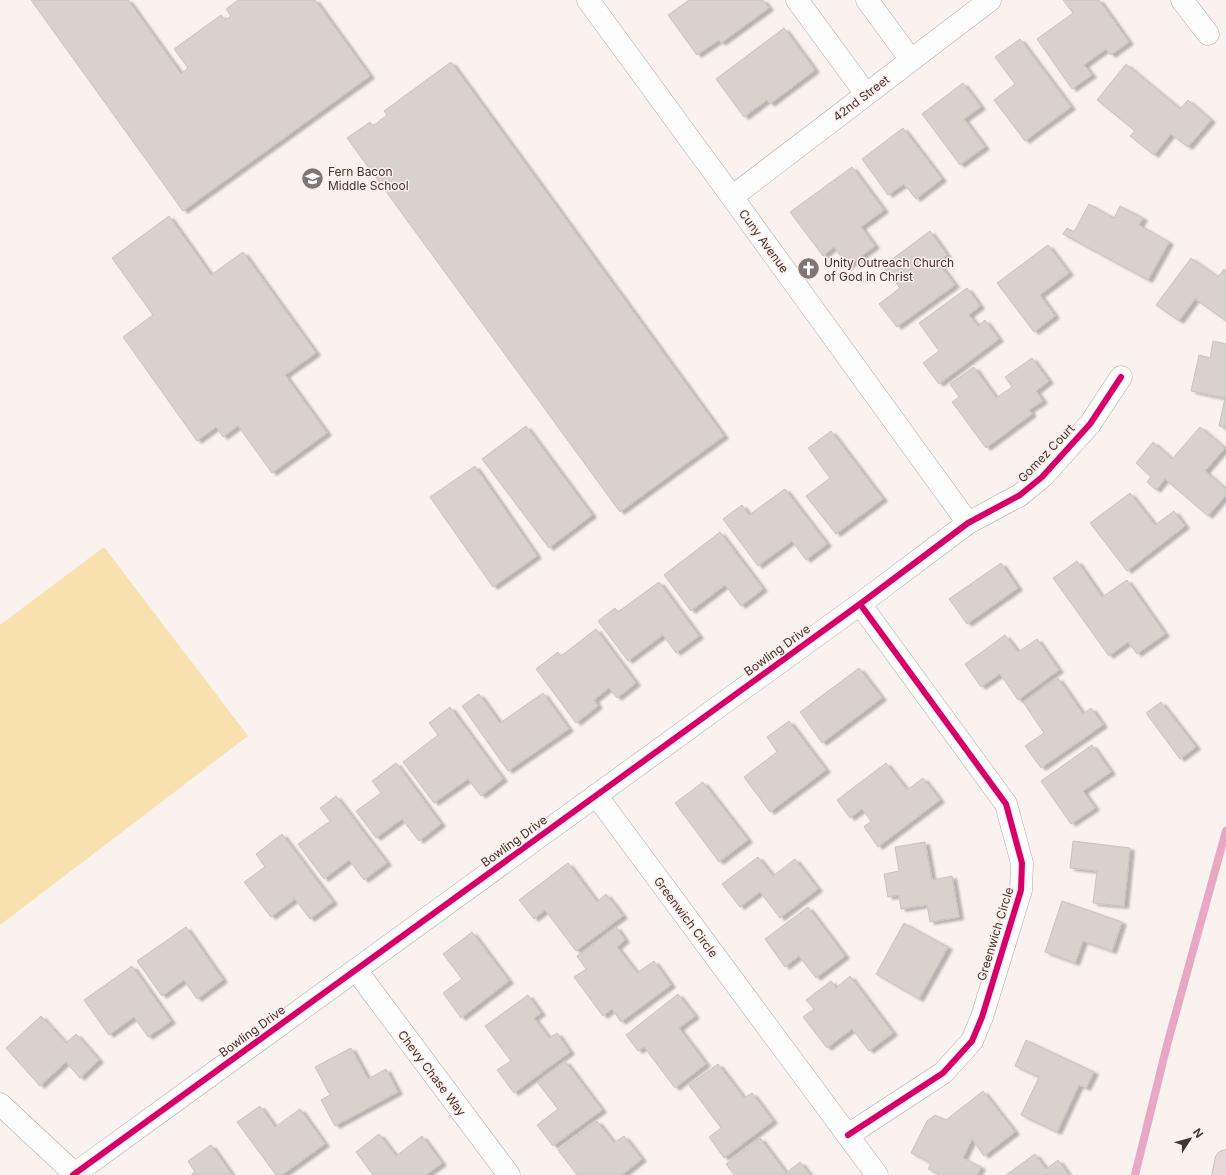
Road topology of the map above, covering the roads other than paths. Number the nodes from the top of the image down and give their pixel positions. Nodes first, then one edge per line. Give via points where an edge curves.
1 (588, 0) edge
2 (797, 0) edge
3 (867, 0) edge
4 (990, 0) edge
5 (1182, 0) edge
6 (1208, 34) dead end
7 (911, 60) junction
8 (866, 94) junction
9 (732, 197) junction
10 (1121, 377) dead end
11 (968, 523) junction
12 (860, 604) junction
13 (596, 795) junction
14 (356, 970) junction
15 (0, 1104) edge
16 (848, 1135) junction
17 (1226, 1161) edge
18 (74, 1175) edge
19 (509, 1175) edge
20 (877, 1175) edge
21 (1222, 1175) edge

1 - 9 street, Cuny Avenue
2 - 8 street
3 - 7 street
4 - 7 street, 42nd Street
5 - 6 street
7 - 8 street, 42nd Street
8 - 9 street, 42nd Street
9 - 11 street, Cuny Avenue
10 - 11 street, Gomez Court via 1090,424 1042,476 1020,495
11 - 12 street, Bowling Drive
12 - 13 street, Bowling Drive
12 - 16 street, Greenwich Circle via 1006,804 1022,870 1021,890 972,1041 943,1073
13 - 14 street, Bowling Drive
13 - 16 street, Greenwich Circle
14 - 18 street, Bowling Drive
14 - 19 street, Chevy Chase Way
15 - 18 street
16 - 20 street, Greenwich Circle
17 - 21 highway

